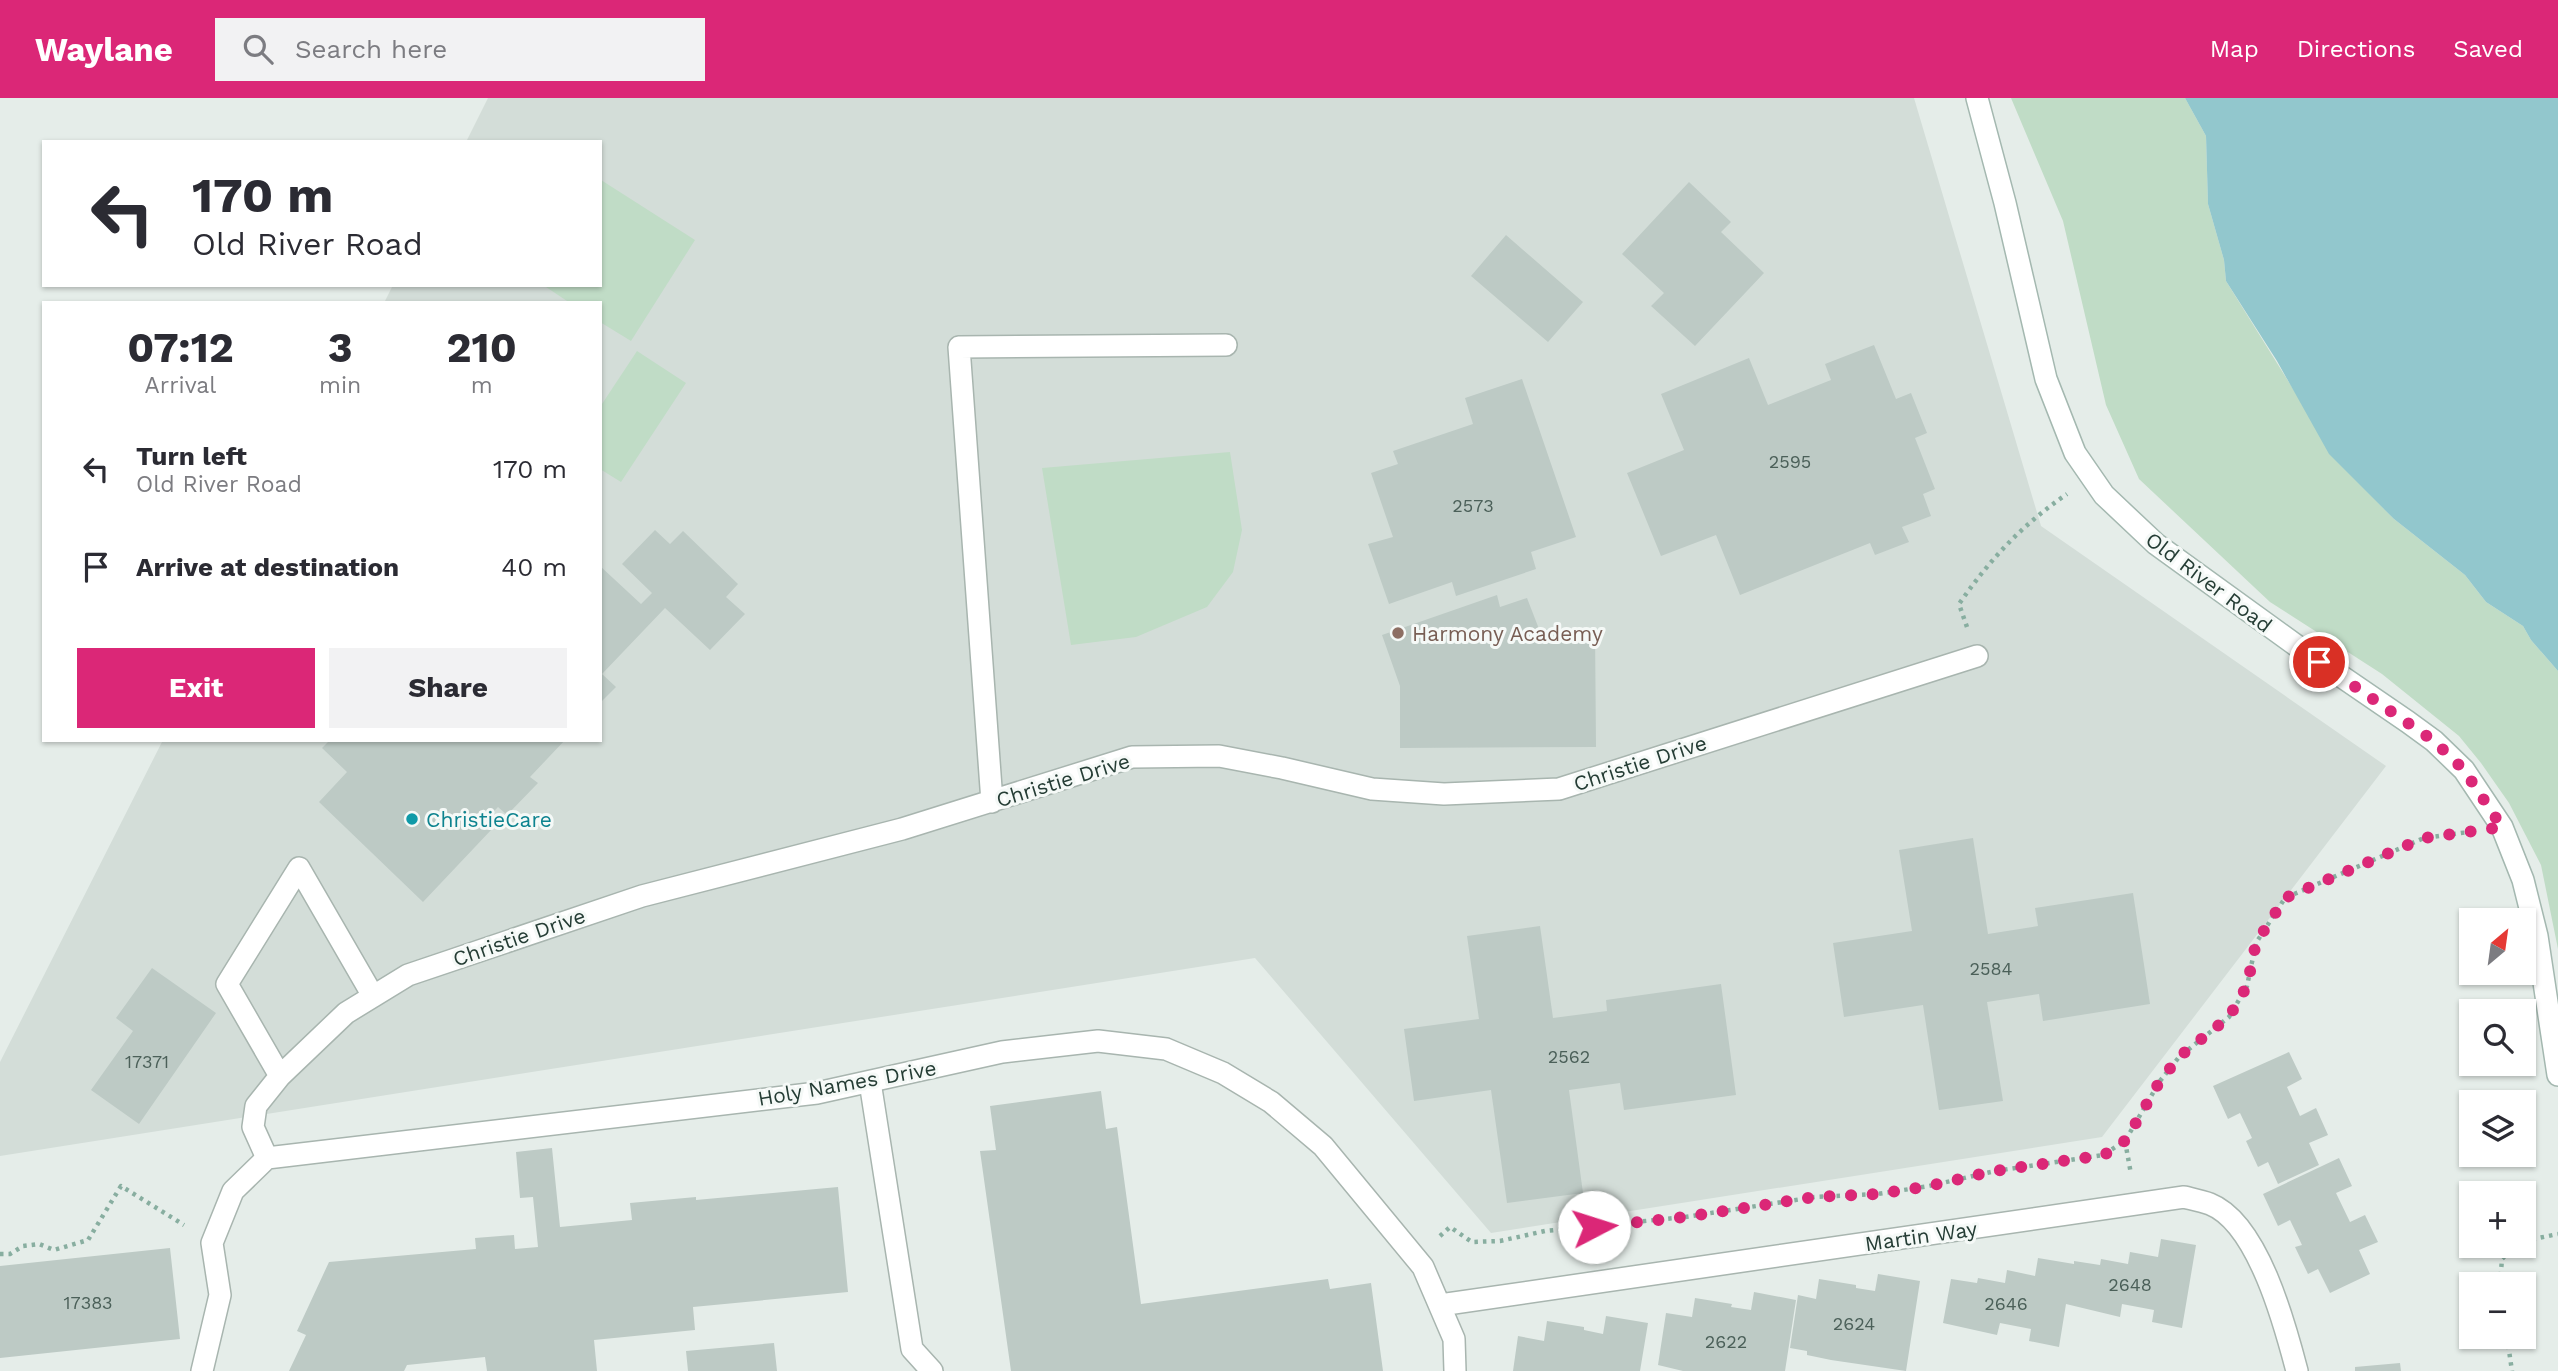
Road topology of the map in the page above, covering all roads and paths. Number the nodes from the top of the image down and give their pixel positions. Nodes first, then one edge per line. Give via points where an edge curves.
1 (1978, 98) edge
2 (1226, 345) dead end
3 (2091, 478) junction
4 (1977, 656) joint
5 (992, 802) junction
6 (2502, 827) junction
7 (373, 996) junction
8 (2558, 1075) edge
9 (280, 1076) junction
10 (870, 1082) junction
11 (267, 1158) junction
12 (2558, 1234) edge
13 (2536, 1239) edge
14 (212, 1242) junction
15 (1472, 1242) dead end
16 (0, 1254) edge
17 (1440, 1305) junction
18 (2509, 1349) edge
19 (202, 1371) edge
20 (932, 1371) edge
21 (1455, 1371) edge
22 (2297, 1371) edge
23 (2512, 1371) edge

1 - 3 street, Old River Road via 2046,379 2071,444
2 - 5 street via 959,347
3 - 4 path via 2035,517 1983,570 1959,604
3 - 6 street, Old River Road via 2156,544 2434,741 2464,770
4 - 5 street, Christie Drive via 1559,789 1444,794 1372,789 1219,756 1144,757
5 - 7 street, Christie Drive via 642,896 408,975
6 - 8 street, Old River Road via 2523,880 2537,936
6 - 15 path via 2424,838 2285,898 2256,943 2247,986 2229,1017 2179,1057 2126,1140 2104,1155 1878,1194 1815,1197
7 - 9 street, Christie Drive via 346,1013
7 - 9 street via 299,868 227,984
9 - 11 street, Christie Drive via 256,1106 253,1127
10 - 11 street, Holy Names Drive via 817,1093
10 - 17 street, Holy Names Drive via 1002,1052 1098,1041 1166,1049 1223,1073 1271,1102 1322,1146 1423,1267
10 - 20 street via 912,1349
11 - 14 street via 233,1191
12 - 13 path
14 - 16 path via 121,1186 88,1240 54,1250 39,1244
14 - 19 street via 220,1296
17 - 21 street, Holy Names Drive via 1454,1339
17 - 22 street, Martin Way via 2184,1197 2212,1204 2238,1224 2262,1266 2283,1318
18 - 23 path

